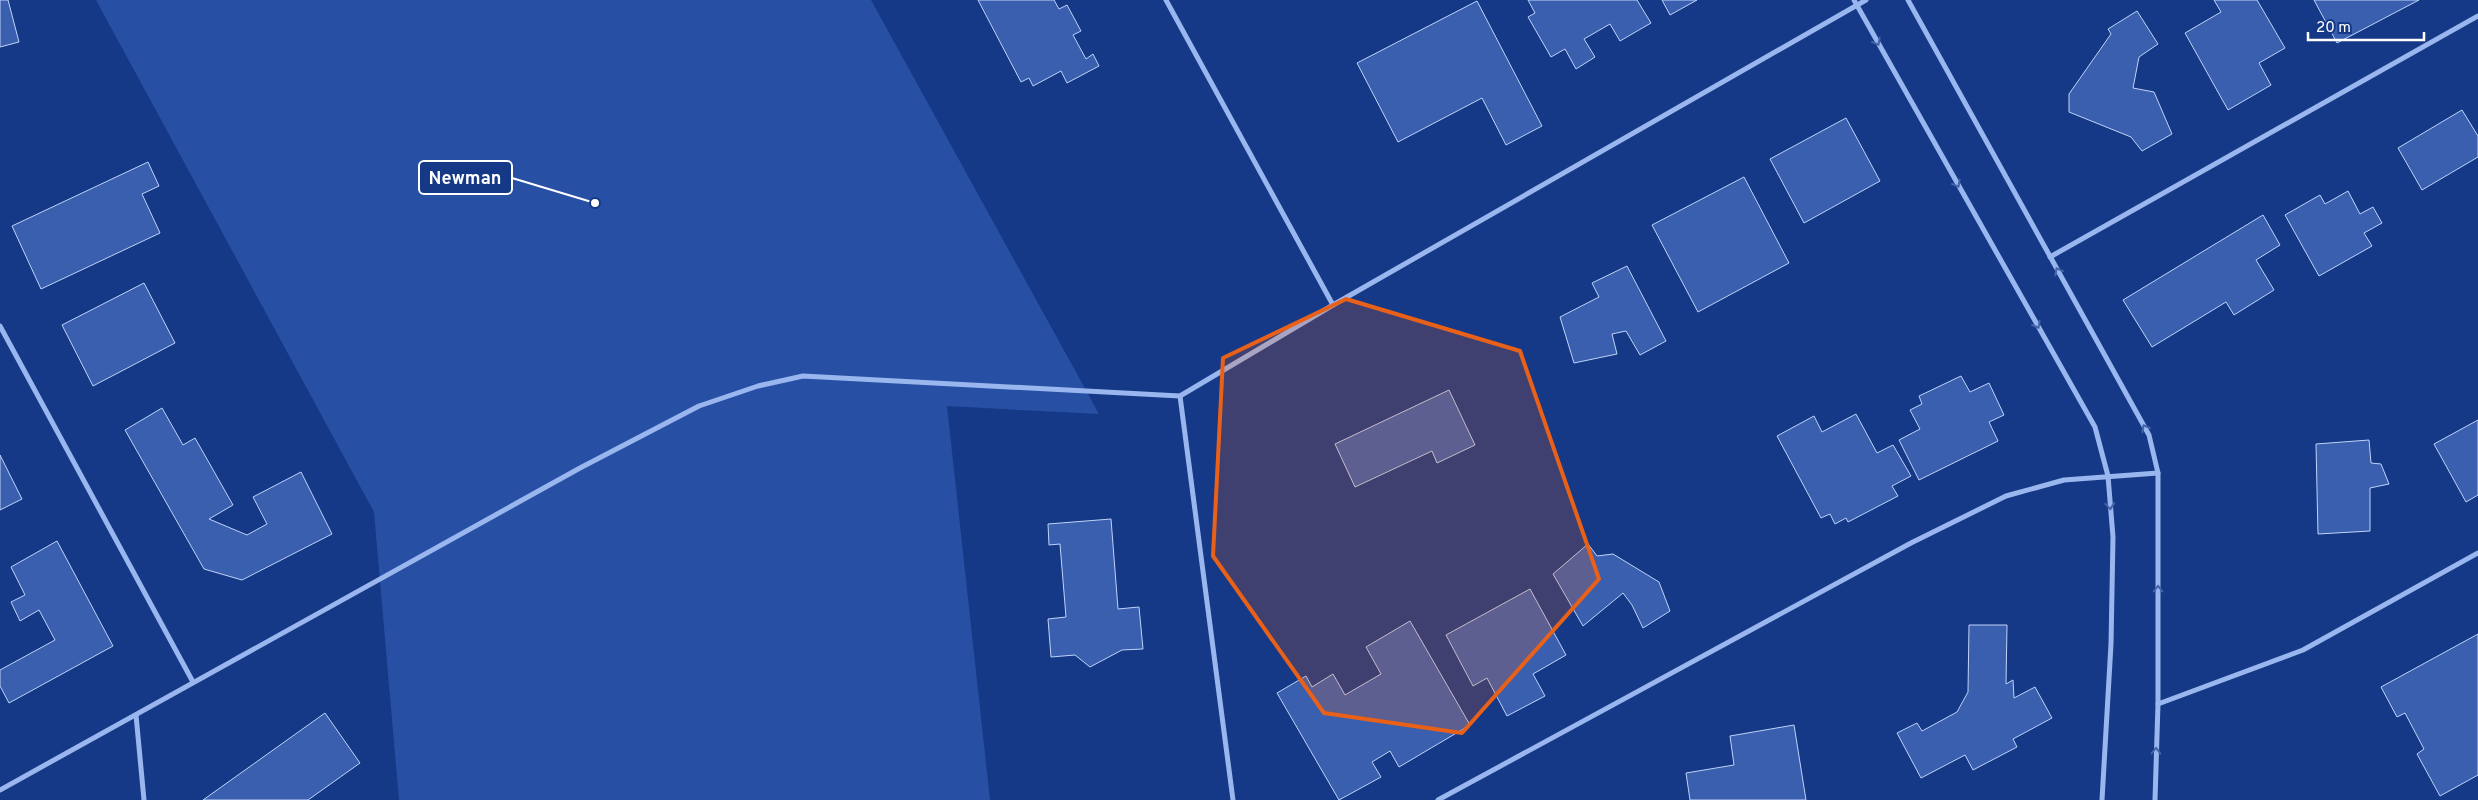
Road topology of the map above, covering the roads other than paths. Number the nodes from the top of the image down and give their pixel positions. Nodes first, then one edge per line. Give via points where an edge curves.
1 (1166, 0) edge
2 (1854, 0) edge
3 (1866, 0) edge
4 (1908, 0) edge
5 (1857, 6) junction
6 (2478, 16) edge
7 (2050, 257) junction
8 (1333, 305) junction
9 (0, 326) edge
10 (1180, 396) junction
11 (2158, 473) junction
12 (2108, 476) junction
13 (2478, 553) edge
14 (193, 682) junction
15 (2158, 704) junction
16 (136, 715) junction
17 (0, 790) edge
18 (144, 800) edge
19 (1233, 800) edge
20 (1438, 800) edge
21 (2102, 800) edge
22 (2155, 800) edge

1 - 8 street
2 - 5 street
3 - 5 street
4 - 7 street
5 - 8 street
5 -> 12 street via 2095,427
6 - 7 street
11 -> 7 street via 2149,435
8 - 10 street
9 - 14 street
10 - 14 street via 803,376 758,386 699,406 580,468
10 - 19 street
11 - 12 street
15 -> 11 street
12 - 20 street via 2064,480 2006,496 1911,543
12 -> 21 street via 2113,537 2112,615
13 - 15 street via 2302,650
14 - 16 street
22 -> 15 street
16 - 17 street
16 - 18 street

